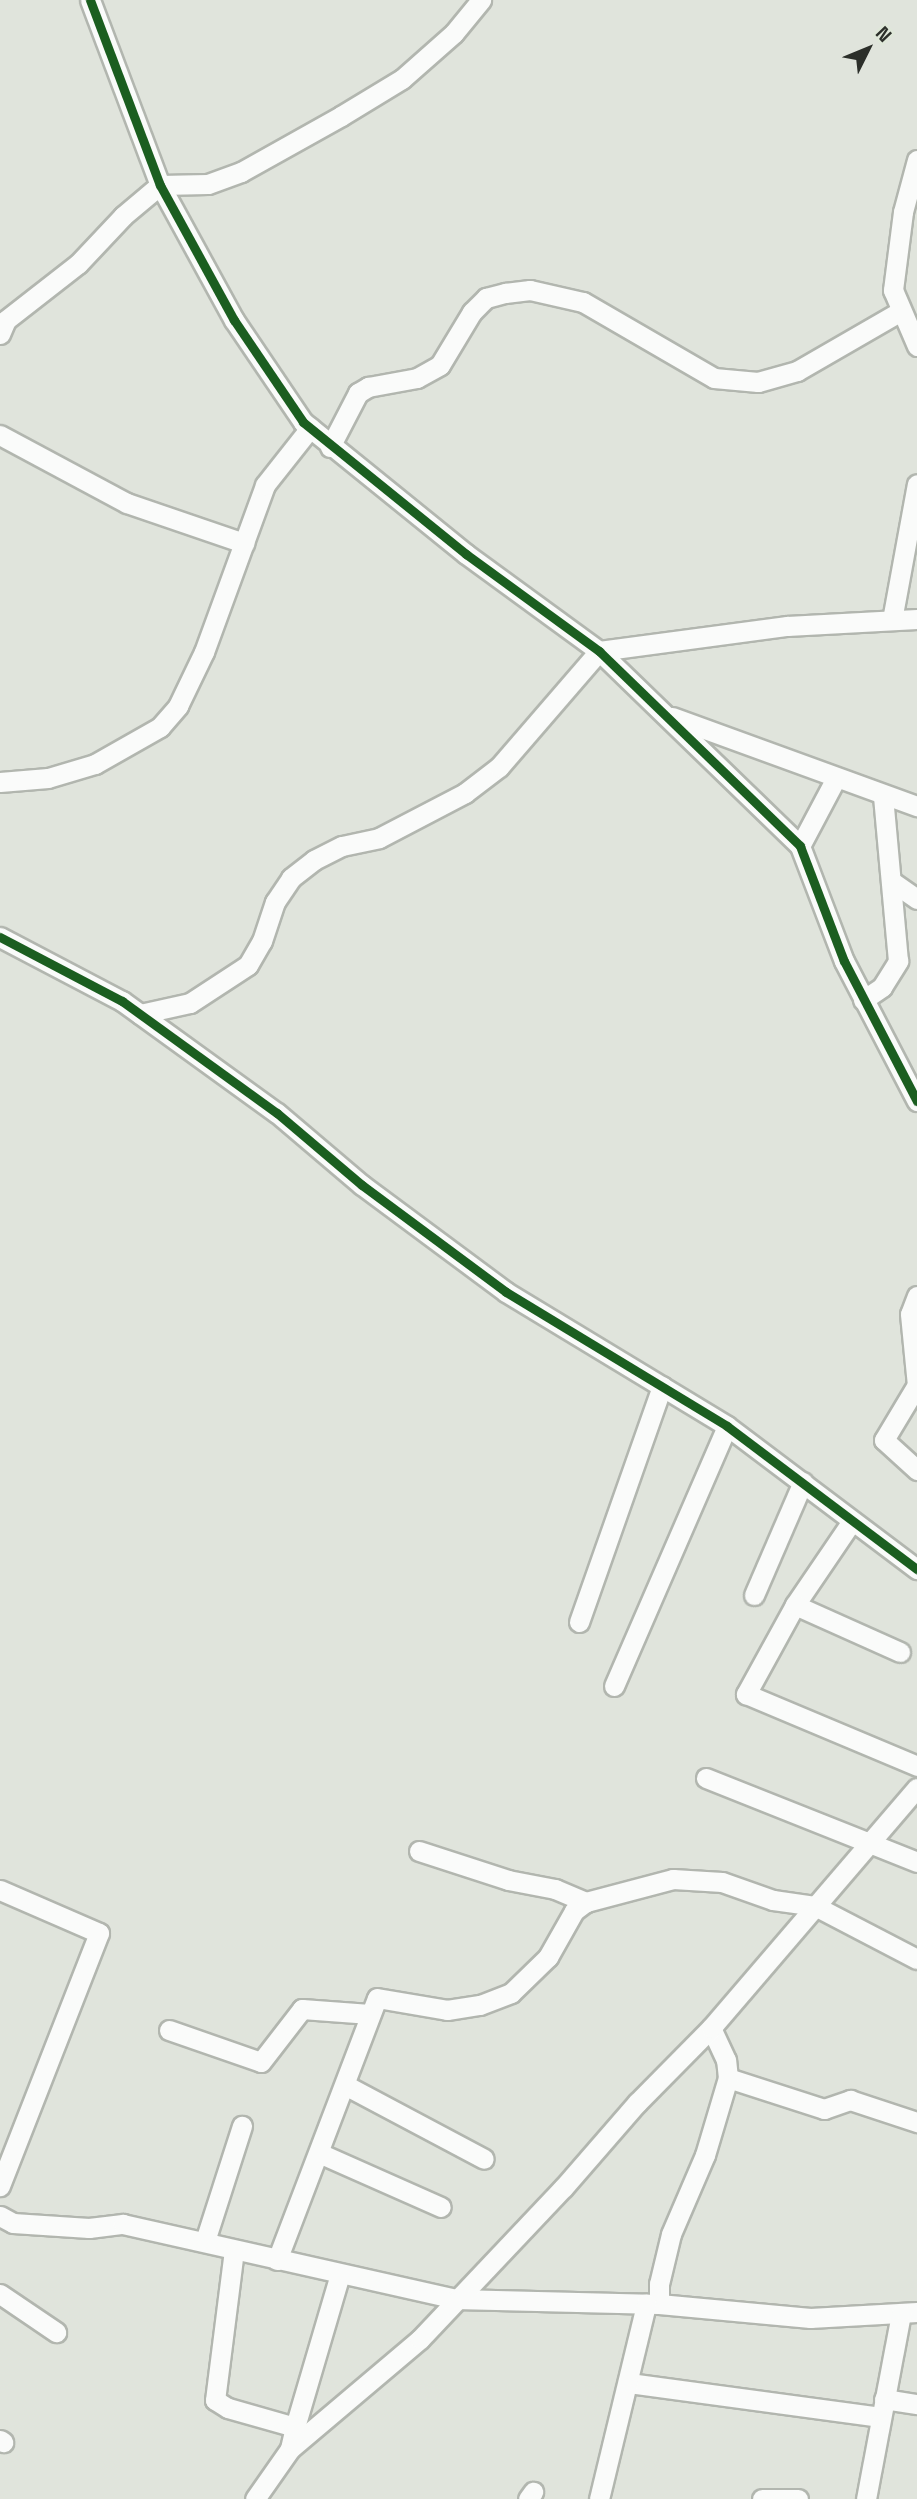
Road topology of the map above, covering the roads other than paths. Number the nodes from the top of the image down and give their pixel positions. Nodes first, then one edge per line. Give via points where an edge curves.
1 (90, 0) edge
2 (481, 0) edge
3 (917, 160) edge
4 (160, 186) junction
5 (901, 311) junction
6 (2, 323) edge
7 (917, 346) edge
8 (310, 428) junction
9 (0, 435) edge
10 (330, 447) junction
11 (917, 484) edge
12 (244, 543) junction
13 (917, 619) edge
14 (892, 620) junction
15 (599, 650) junction
16 (671, 717) junction
17 (835, 780) junction
18 (0, 782) edge
19 (883, 795) junction
20 (917, 806) edge
21 (800, 846) junction
22 (894, 883) junction
23 (917, 899) edge
24 (0, 937) edge
25 (863, 1000) junction
26 (140, 1014) junction
27 (917, 1101) edge
28 (917, 1296) edge
29 (662, 1386) junction
30 (727, 1426) junction
31 (917, 1470) edge
32 (803, 1482) junction
33 (852, 1521) junction
34 (917, 1569) edge
35 (754, 1595) dead end
36 (795, 1605) junction
37 (579, 1622) dead end
38 (900, 1652) dead end
39 (614, 1686) dead end
40 (917, 1766) edge
41 (706, 1779) dead end
42 (917, 1789) edge
43 (871, 1840) junction
44 (419, 1852) dead end
45 (917, 1863) edge
46 (0, 1890) edge
47 (586, 1902) junction
48 (815, 1906) junction
49 (917, 1959) edge
50 (370, 2014) junction
51 (711, 2028) junction
52 (169, 2031) dead end
53 (728, 2078) junction
54 (345, 2085) junction
55 (917, 2122) edge
56 (242, 2126) dead end
57 (320, 2153) junction
58 (484, 2159) dead end
59 (0, 2186) edge
60 (440, 2207) dead end
61 (0, 2216) edge
62 (205, 2241) junction
63 (234, 2250) junction
64 (277, 2260) junction
65 (340, 2274) junction
66 (0, 2294) edge
67 (455, 2300) junction
68 (653, 2304) junction
69 (909, 2312) edge
70 (56, 2332) dead end
71 (629, 2383) junction
72 (917, 2404) edge
73 (883, 2408) junction
74 (295, 2427) junction
75 (290, 2449) junction
76 (255, 2499) edge
77 (599, 2499) edge
78 (762, 2499) edge
79 (798, 2499) edge
80 (866, 2499) edge

1 - 4 street
2 - 4 street via 454,33 402,79 341,116 241,172 208,184
3 - 5 street via 893,290
4 - 6 street via 123,216 78,264
4 - 8 street via 234,320
5 - 7 street
5 - 10 street via 797,371 758,382 714,378 583,302 530,290 505,293 486,298 472,312 440,365 417,377 358,393
8 - 10 street
8 - 12 street via 265,485
9 - 12 street via 127,503
10 - 15 street
11 - 14 street
12 - 18 street via 204,652 178,706 160,727 95,764 48,778
13 - 14 street
14 - 15 street via 787,626
15 - 16 street
15 - 26 street via 499,767 465,793 379,838 342,846 314,860 290,878 248,965 190,1003
16 - 17 street via 697,723
16 - 21 street
17 - 19 street
17 - 21 street
19 - 20 street
19 - 22 street
21 - 25 street via 812,887
22 - 23 street
22 - 25 street via 898,961 882,987
24 - 26 street via 85,979
25 - 27 street
26 - 29 street via 277,1113 362,1185 506,1292
28 - 31 street via 910,1314 917,1385 884,1440
29 - 30 street
29 - 37 street
30 - 32 street
30 - 39 street
32 - 33 street
32 - 35 street
33 - 34 street
33 - 36 street
36 - 38 street
36 - 40 street via 746,1694
41 - 43 street
42 - 43 street
43 - 45 street
43 - 48 street
44 - 47 street via 508,1880 555,1889
46 - 59 street via 99,1933
47 - 48 street via 673,1878 722,1882 773,1900
47 - 50 street via 574,1911 548,1957 511,1993 480,2005 447,2010 377,1998
48 - 49 street
48 - 51 street
50 - 52 street via 302,2009 261,2062
50 - 54 street
51 - 53 street via 726,2060
51 - 67 street
53 - 55 street via 824,2109 850,2101
53 - 68 street via 705,2155 671,2234
54 - 57 street
54 - 58 street
56 - 62 street
57 - 60 street
57 - 64 street
61 - 62 street via 13,2224 89,2228 123,2224
62 - 63 street
63 - 64 street
63 - 74 street via 215,2400
64 - 65 street
65 - 67 street
65 - 74 street
66 - 70 street
67 - 68 street
67 - 75 street via 420,2339
68 - 69 street via 810,2318
68 - 71 street
69 - 73 street
71 - 73 street
71 - 77 street
72 - 73 street
73 - 80 street
74 - 75 street
75 - 76 street
78 - 79 street

